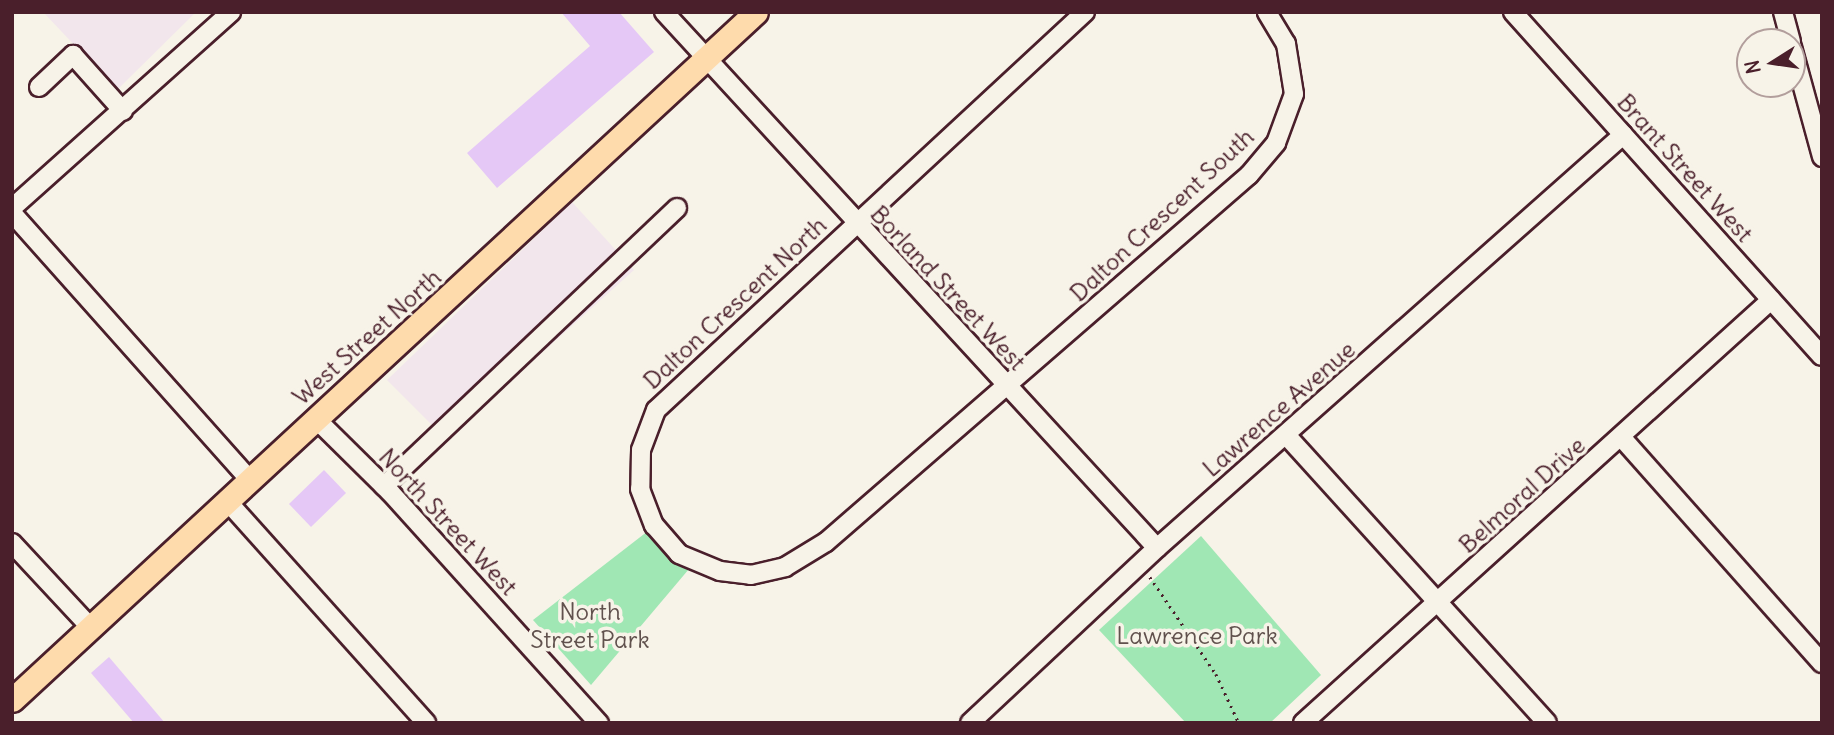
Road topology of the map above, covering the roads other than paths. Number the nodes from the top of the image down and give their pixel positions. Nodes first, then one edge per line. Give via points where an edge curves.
1 (231, 12) edge
2 (664, 12) edge
3 (756, 12) edge
4 (1085, 12) edge
5 (1267, 12) edge
6 (1513, 12) edge
7 (705, 60) junction
8 (39, 87) dead end
9 (1806, 98) edge
10 (123, 111) junction
11 (1623, 135) junction
12 (1822, 157) edge
13 (677, 208) dead end
14 (12, 210) edge
15 (856, 224) junction
16 (1771, 300) junction
17 (1822, 356) edge
18 (1008, 388) junction
19 (316, 419) junction
20 (1287, 436) junction
21 (1622, 438) junction
22 (250, 480) junction
23 (384, 486) junction
24 (228, 502) junction
25 (12, 543) edge
26 (1157, 548) junction
27 (1437, 605) junction
28 (90, 627) junction
29 (1822, 663) edge
30 (12, 700) edge
31 (426, 723) edge
32 (598, 723) edge
33 (970, 723) edge
34 (1303, 723) edge
35 (1547, 723) edge

1 - 10 street
2 - 7 street, Borland Street West
3 - 7 main road, West Street North
4 - 15 street
5 - 18 street, Dalton Crescent South via 1292,62 1294,94 1276,143 1250,174
6 - 11 street, Brant Street West
7 - 15 street, Borland Street West
7 - 19 main road, West Street North
8 - 10 street via 73,55
9 - 12 street
10 - 14 street
11 - 16 street, Brant Street West
11 - 20 street, Lawrence Avenue
13 - 23 street
14 - 22 street
15 - 18 street, Borland Street West
15 - 18 street, Dalton Crescent North via 656,410 639,468 645,506 665,540 679,554 720,571 751,575 785,567 845,528
16 - 17 street, Brant Street West
16 - 21 street, Belmoral Drive
18 - 26 street, Borland Street West
19 - 22 main road, West Street North
19 - 23 street, North Street West
20 - 26 street, Lawrence Avenue
20 - 27 street
21 - 27 street, Belmoral Drive
21 - 29 street
22 - 24 main road, West Street North
23 - 32 street, North Street West
24 - 28 main road, West Street North
24 - 31 street
25 - 28 street
26 - 33 street, Lawrence Avenue
27 - 34 street, Belmoral Drive
27 - 35 street
28 - 30 main road, West Street North

